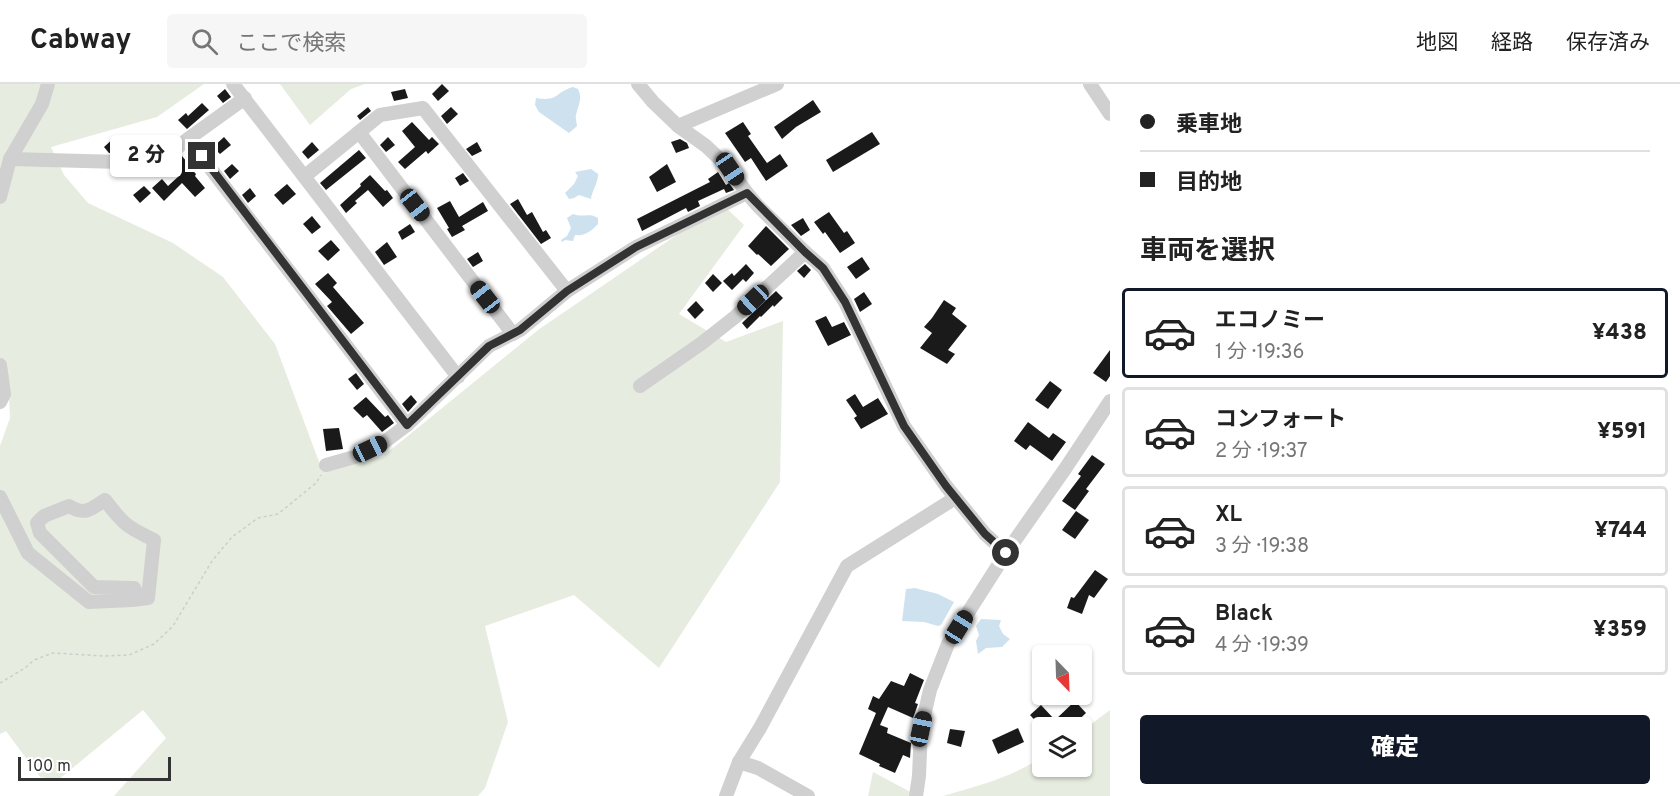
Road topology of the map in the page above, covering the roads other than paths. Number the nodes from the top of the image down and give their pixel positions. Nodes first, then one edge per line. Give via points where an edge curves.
1 (48, 84) edge
2 (233, 84) edge
3 (638, 84) edge
4 (777, 84) edge
5 (1090, 84) edge
6 (749, 90) edge
7 (245, 98) junction
8 (1110, 114) edge
9 (678, 126) junction
10 (359, 132) junction
11 (188, 139) junction
12 (10, 159) junction
13 (305, 176) junction
14 (747, 193) junction
15 (0, 197) edge
16 (805, 252) junction
17 (567, 291) junction
18 (513, 334) junction
19 (0, 365) edge
20 (458, 377) junction
21 (640, 386) dead end
22 (1110, 401) edge
23 (0, 402) edge
24 (407, 425) junction
25 (326, 465) road end
26 (0, 497) edge
27 (949, 502) dead end
28 (1006, 553) junction
29 (139, 599) junction
30 (739, 762) junction
31 (726, 796) edge
32 (808, 796) edge
33 (916, 796) edge

1 - 12 street via 42,104
2 - 7 street
3 - 9 street
4 - 6 street
5 - 8 street
6 - 9 street
7 - 11 street
7 - 13 street
9 - 14 street via 730,169
10 - 13 street
10 - 17 street via 380,115 423,108
10 - 18 street
11 - 12 street via 159,163
11 - 24 street
12 - 15 street
13 - 20 street
14 - 16 street
14 - 17 street via 636,247
16 - 21 street via 735,317
16 - 28 street via 823,268 845,302 904,426 946,486
17 - 18 street
18 - 20 street via 489,346
19 - 23 street via 4,394
20 - 24 street
22 - 28 street
24 - 25 street via 358,456
26 - 29 street via 28,553 89,602
27 - 30 street via 847,566
28 - 33 street via 948,644 930,690 921,729
29 - 29 street via 148,597 154,540 129,528 105,500 88,511 79,512 69,506 37,523 40,533 94,587 134,588
30 - 31 street
30 - 32 street via 758,768

